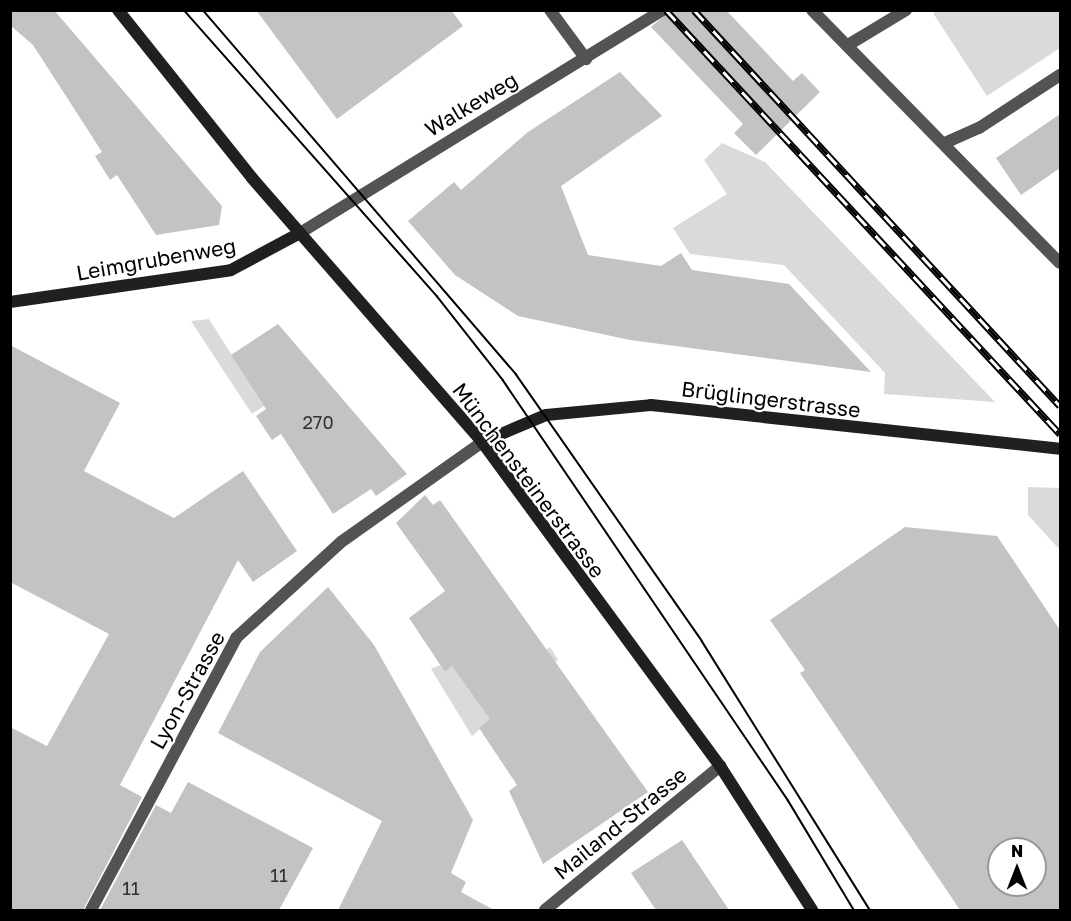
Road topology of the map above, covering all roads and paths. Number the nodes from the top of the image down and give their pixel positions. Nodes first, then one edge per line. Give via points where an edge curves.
1 (118, 10) edge
2 (550, 10) edge
3 (663, 10) edge
4 (812, 10) edge
5 (906, 10) edge
6 (848, 45) junction
7 (586, 59) junction
8 (1060, 75) edge
9 (947, 142) junction
10 (300, 233) junction
11 (1060, 263) edge
12 (10, 302) edge
13 (482, 442) junction
14 (1060, 448) edge
15 (720, 766) junction
16 (91, 910) edge
17 (545, 910) edge
18 (813, 910) edge

1 - 10 main road, Münchensteinerstrasse
2 - 7 street
3 - 7 street, Walkeweg
4 - 6 street
5 - 6 street
6 - 9 street
7 - 10 street, Walkeweg
8 - 9 street via 979,128
9 - 11 street
10 - 12 main road, Leimgrubenweg via 231,270
10 - 13 main road, Münchensteinerstrasse
13 - 14 main road, Brüglingerstrasse via 546,415 622,405 696,409 963,441
13 - 15 main road, Münchensteinerstrasse
13 - 16 street, Lyon-Strasse via 341,542 236,638
15 - 17 street, Mailand-Strasse
15 - 18 main road, Münchensteinerstrasse

